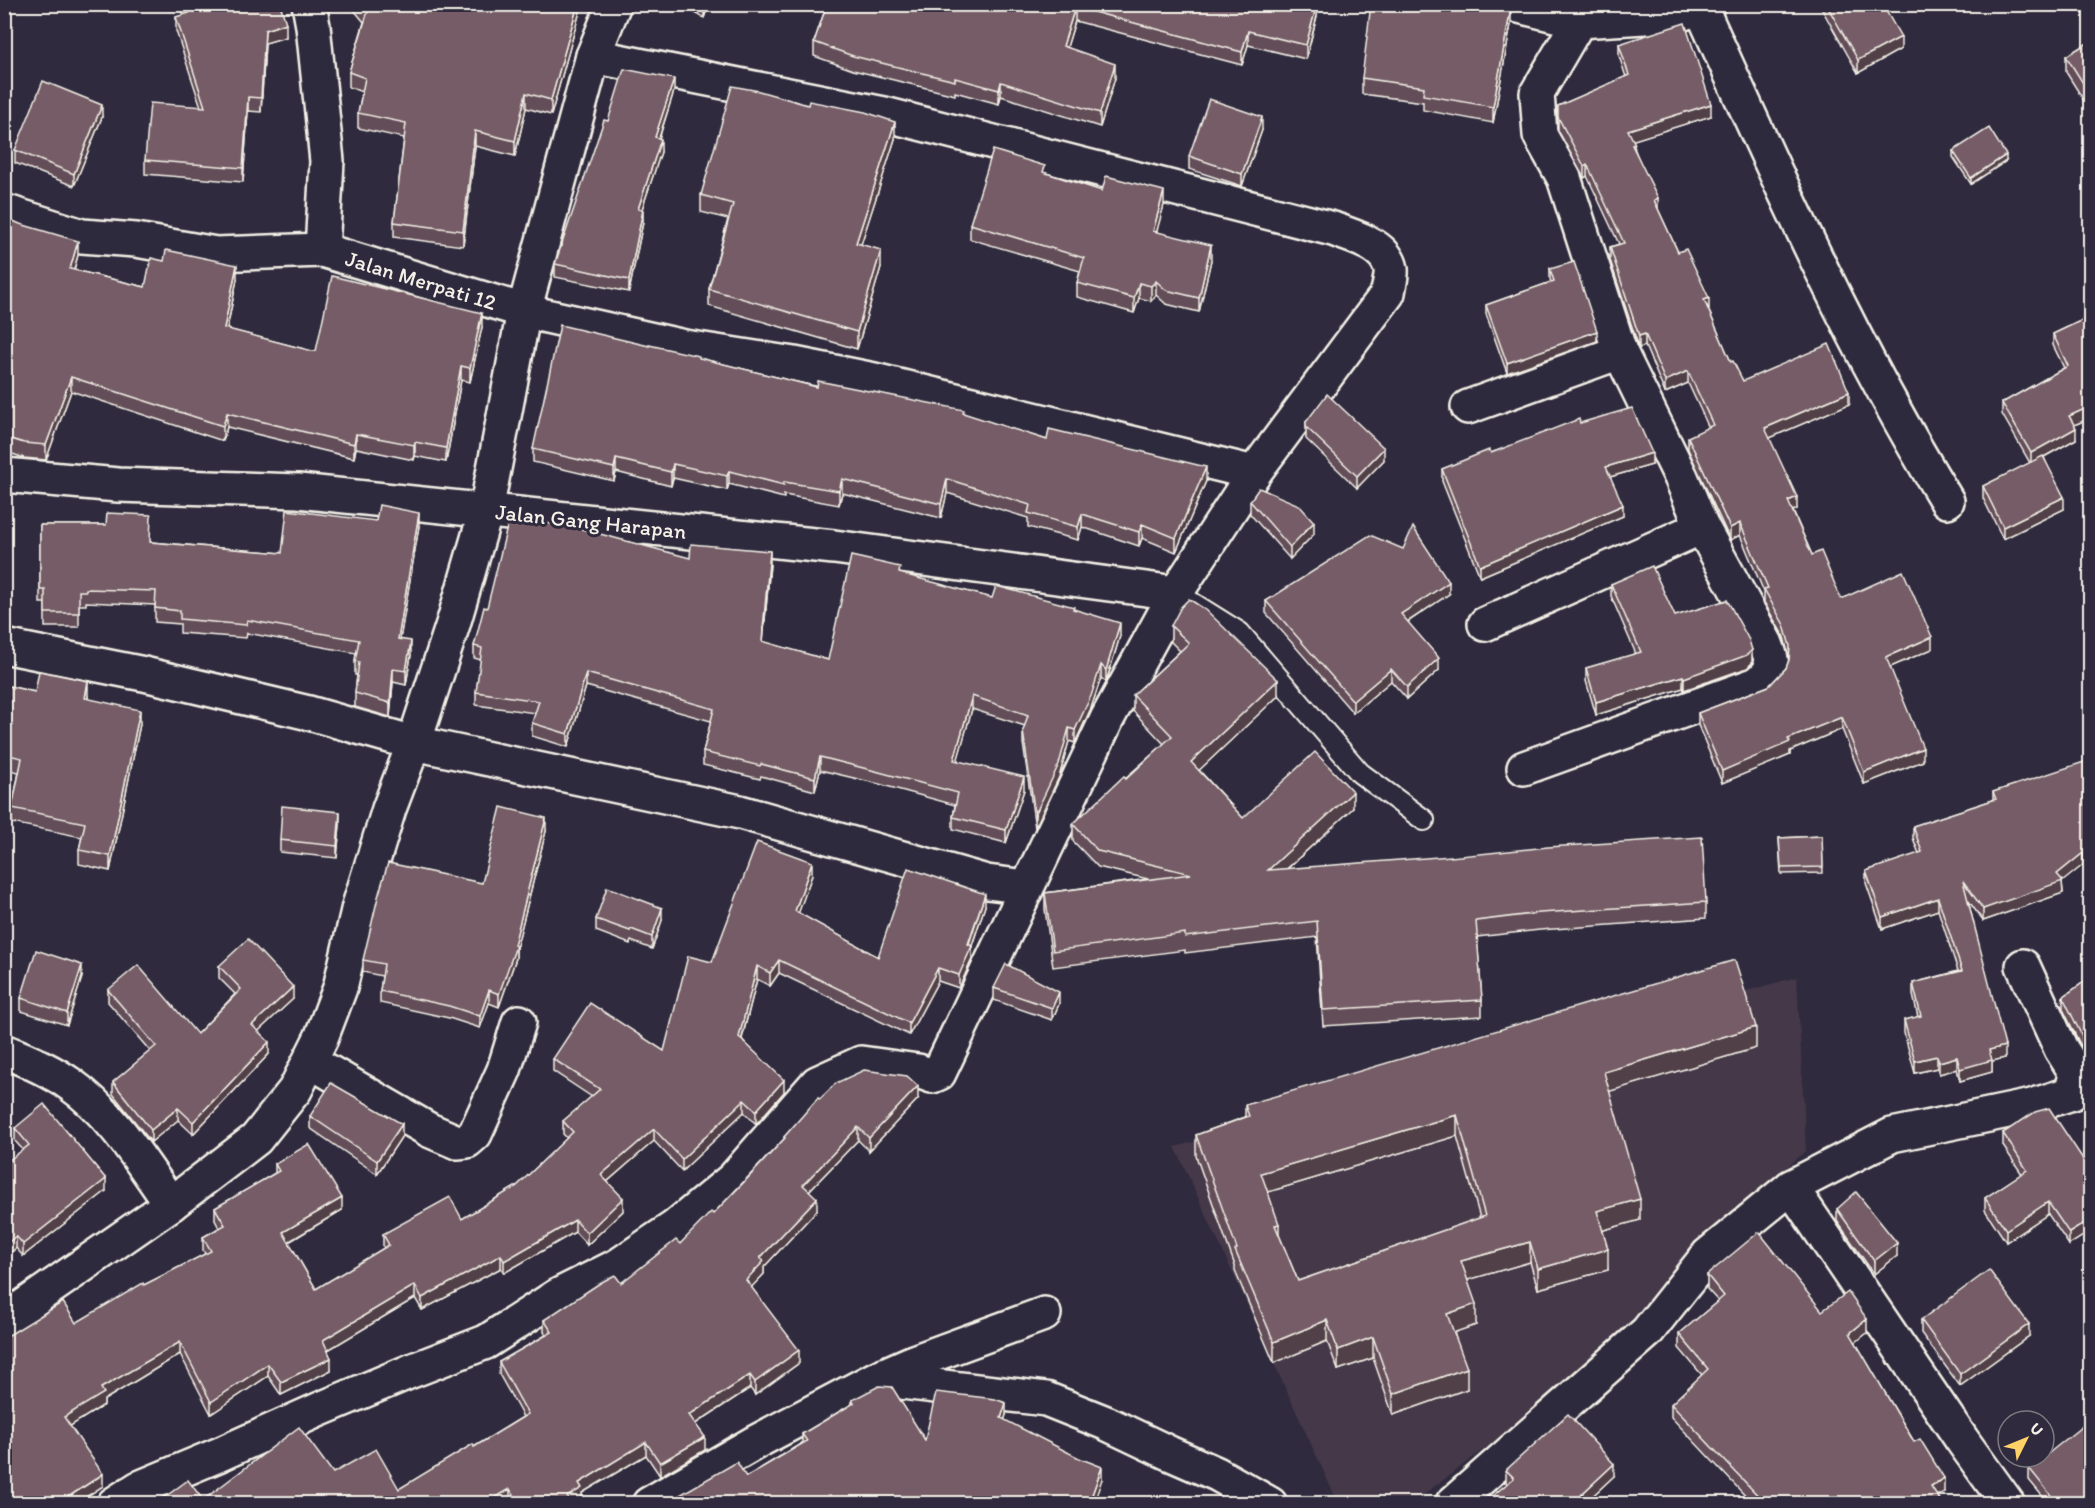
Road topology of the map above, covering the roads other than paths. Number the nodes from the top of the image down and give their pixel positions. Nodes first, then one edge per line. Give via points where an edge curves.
1 (309, 4) edge
2 (614, 4) edge
3 (1511, 4) edge
4 (1704, 6) edge
5 (1579, 21) junction
6 (593, 56) junction
7 (4, 211) edge
8 (322, 250) junction
9 (524, 311) junction
10 (1620, 352) junction
11 (1468, 406) dead end
12 (1254, 472) junction
13 (4, 475) edge
14 (1947, 501) dead end
15 (486, 511) junction
16 (1702, 527) junction
17 (1176, 593) junction
18 (1485, 624) dead end
19 (4, 646) edge
20 (414, 743) junction
21 (1524, 768) dead end
22 (1424, 820) dead end
23 (1026, 887) junction
24 (2023, 966) dead end
25 (519, 1022) dead end
26 (4, 1051) edge
27 (309, 1061) junction
28 (1791, 1187) junction
29 (171, 1204) junction
30 (1044, 1314) dead end
31 (4, 1320) edge
32 (875, 1379) junction
33 (114, 1503) edge
34 (650, 1503) edge
35 (1270, 1503) edge
36 (1452, 1503) edge
37 (2008, 1503) edge

1 - 8 street via 327,160
2 - 6 street, Jalan Merpati 12
3 - 5 street
4 - 5 street via 1678,15
4 - 14 street via 1810,247 1908,437
5 - 10 street via 1537,93 1540,135 1564,178
6 - 9 street, Jalan Merpati 12
6 - 12 street via 884,114 1333,230 1370,244 1386,255 1391,270 1388,293
7 - 8 street, Jalan Merpati 12 via 82,236 136,240 216,254
8 - 9 street, Jalan Merpati 12
9 - 12 street via 685,347 874,381
9 - 15 street
10 - 11 street
10 - 16 street via 1682,477
12 - 17 street
13 - 15 street, Jalan Gang Harapan via 118,485 298,491
15 - 17 street, Jalan Gang Harapan via 834,547
15 - 20 street
16 - 18 street
16 - 21 street via 1766,644 1773,661 1769,674 1756,684
17 - 22 lane via 1240,633 1360,773
17 - 23 street via 1107,719
19 - 20 street via 309,713
20 - 23 street via 740,812 987,882
20 - 27 street via 359,906 340,988
23 - 33 street via 939,1073 932,1076 861,1063 817,1083 733,1179 675,1227 619,1265 557,1296 486,1342 318,1410 139,1488
24 - 28 street via 2076,1073 2072,1093 2032,1106 1892,1135
25 - 27 street via 504,1070 475,1134 467,1141 457,1142 429,1130
26 - 29 street via 71,1084 98,1108
27 - 29 street via 295,1090 256,1139
28 - 36 street via 1708,1255 1647,1332
28 - 37 street
29 - 31 street
30 - 32 street
32 - 34 street
32 - 35 street via 1047,1399 1217,1474

